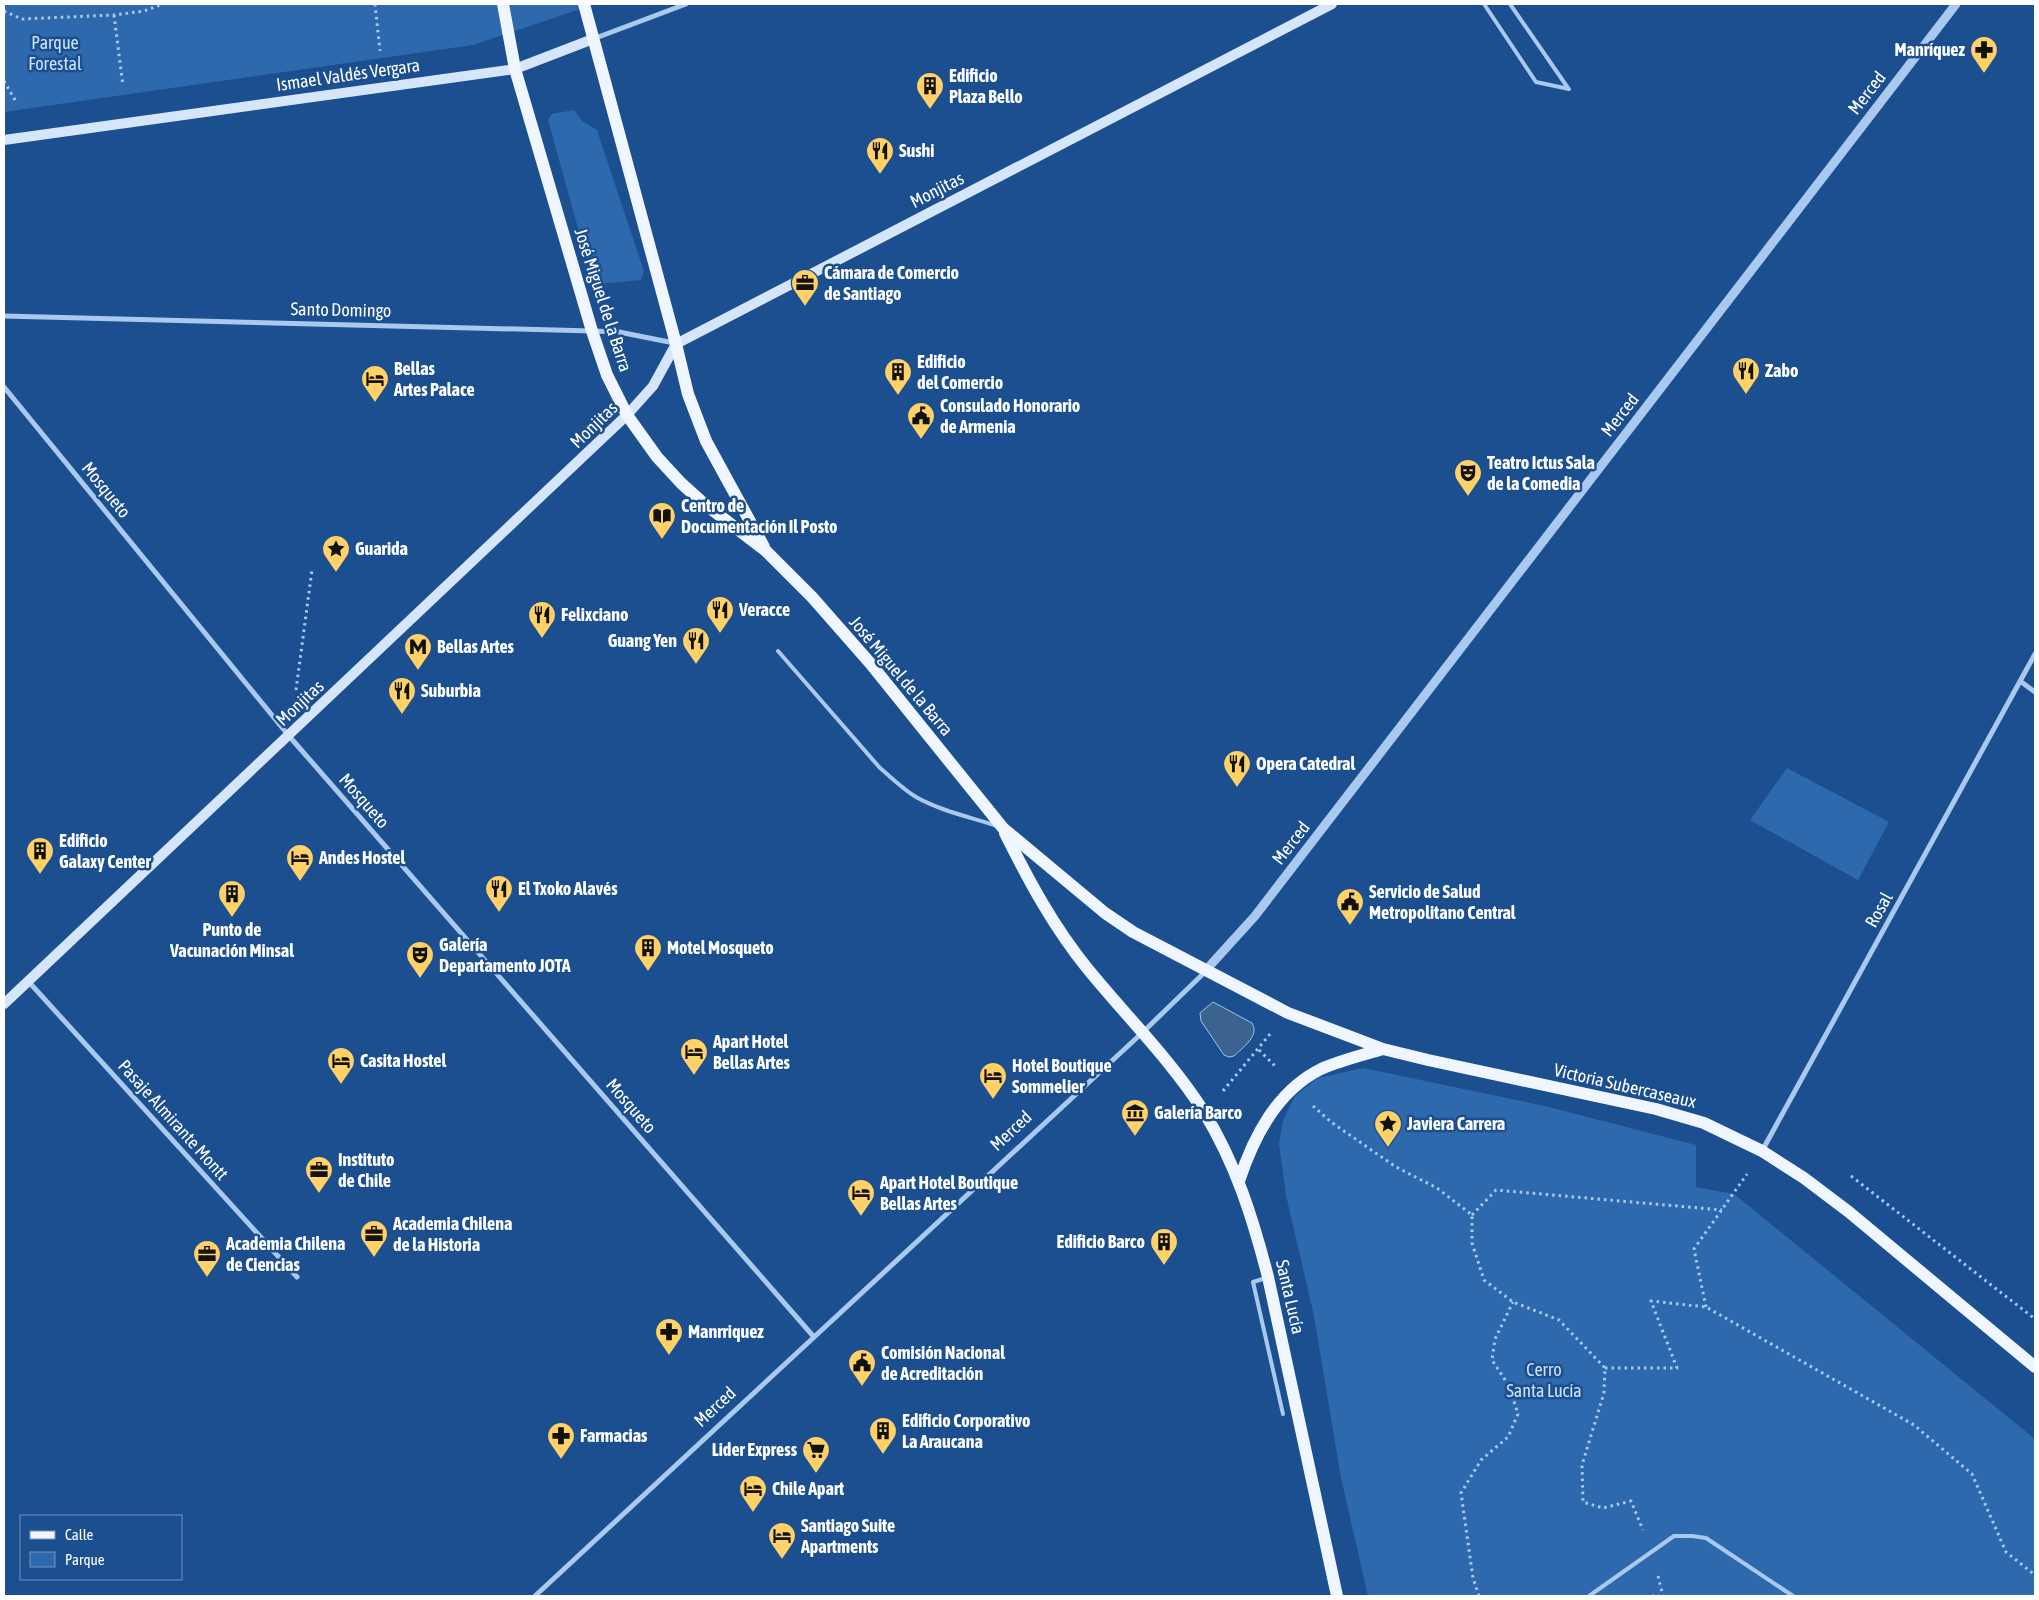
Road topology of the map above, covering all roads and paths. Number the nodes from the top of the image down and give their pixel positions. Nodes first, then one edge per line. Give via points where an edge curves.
1 (163, 4) edge
2 (375, 4) edge
3 (503, 4) edge
4 (584, 4) edge
5 (686, 4) edge
6 (1332, 4) edge
7 (1484, 4) edge
8 (1510, 4) edge
9 (1956, 4) edge
10 (4, 11) edge
11 (114, 15) junction
12 (593, 40) junction
13 (380, 51) dead end
14 (514, 69) junction
15 (4, 81) edge
16 (123, 86) dead end
17 (15, 100) dead end
18 (4, 140) edge
19 (4, 316) edge
20 (592, 331) junction
21 (676, 344) junction
22 (4, 387) edge
23 (628, 415) junction
24 (766, 551) junction
25 (312, 570) dead end
26 (778, 651) dead end
27 (2035, 654) edge
28 (2020, 681) junction
29 (2035, 692) edge
30 (289, 736) junction
31 (1003, 828) junction
32 (1206, 970) junction
33 (28, 981) junction
34 (4, 1004) edge
35 (1143, 1032) junction
36 (1383, 1049) junction
37 (1259, 1050) dead end
38 (1204, 1112) junction
39 (1331, 1122) dead end
40 (1762, 1151) junction
41 (1239, 1180) junction
42 (1734, 1194) dead end
43 (1722, 1210) junction
44 (1472, 1215) junction
45 (297, 1277) dead end
46 (1268, 1277) junction
47 (1513, 1302) junction
48 (1706, 1307) junction
49 (814, 1337) junction
50 (2035, 1367) edge
51 (1606, 1368) junction
52 (1283, 1414) dead end
53 (1642, 1528) dead end
54 (2035, 1575) edge
55 (535, 1596) edge
56 (1337, 1596) edge
57 (1479, 1596) edge
58 (1589, 1596) edge
59 (1652, 1596) edge
60 (1660, 1596) edge
61 (1793, 1596) edge

1 - 11 path via 144,11
2 - 13 path
3 - 14 main road, José Miguel de la Barra
4 - 12 main road, José Miguel de la Barra
5 - 12 street, Ismael Valdés Vergara
6 - 21 main road, Monjitas
7 - 8 lane via 1536,82 1569,89
9 - 32 street, Merced via 1255,916
10 - 11 path via 22,19
11 - 16 path
12 - 14 main road, Ismael Valdés Vergara
12 - 21 main road, José Miguel de la Barra
14 - 18 main road, Ismael Valdés Vergara
14 - 20 main road, José Miguel de la Barra
15 - 17 path
19 - 20 street, Santo Domingo
20 - 21 street, Santo Domingo via 628,333
20 - 23 main road, José Miguel de la Barra via 607,375
21 - 23 main road, Monjitas via 654,386
21 - 24 main road, José Miguel de la Barra via 688,394 706,441
22 - 30 street, Mosqueto
23 - 24 main road, José Miguel de la Barra via 657,457 681,483
23 - 30 main road, Monjitas
24 - 31 main road, José Miguel de la Barra via 870,663
25 - 30 path
26 - 31 lane via 880,768 900,785 937,807
27 - 28 street, Rosal
28 - 29 street
28 - 40 street, Rosal
30 - 33 main road, Monjitas
30 - 49 street, Mosqueto
31 - 32 main road, José Miguel de la Barra via 1112,918
31 - 35 main road, José Miguel de la Barra via 1038,899 1056,927 1087,969
32 - 35 street, Merced
32 - 36 main road, Victoria Subercaseaux via 1288,1013
33 - 34 main road, Monjitas
33 - 45 street, Pasaje Almirante Montt
35 - 38 main road, Santa Lucía
35 - 49 street, Merced
36 - 40 main road, Victoria Subercaseaux via 1656,1109 1704,1123
36 - 41 main road via 1321,1070 1294,1088 1263,1123 1248,1152
37 - 38 path
38 - 41 main road, Santa Lucía
39 - 44 path via 1396,1167 1437,1188
40 - 50 main road, Victoria Subercaseaux via 1848,1212
41 - 46 main road, Santa Lucía
42 - 43 path
43 - 44 path via 1496,1190
43 - 48 path via 1694,1249
44 - 47 path via 1472,1243 1484,1280
46 - 52 lane via 1253,1282
46 - 56 main road, Santa Lucía
47 - 51 path via 1559,1320
47 - 57 path via 1495,1339 1492,1360 1509,1386 1518,1414 1508,1437 1481,1460 1460,1493 1473,1578
48 - 51 path via 1651,1301 1677,1368
48 - 54 path via 1914,1426 1972,1474 2006,1552
49 - 55 street, Merced
51 - 53 path via 1604,1393 1582,1465 1583,1502 1603,1508 1631,1501
58 - 61 lane via 1674,1536 1692,1536 1706,1538
59 - 60 path

